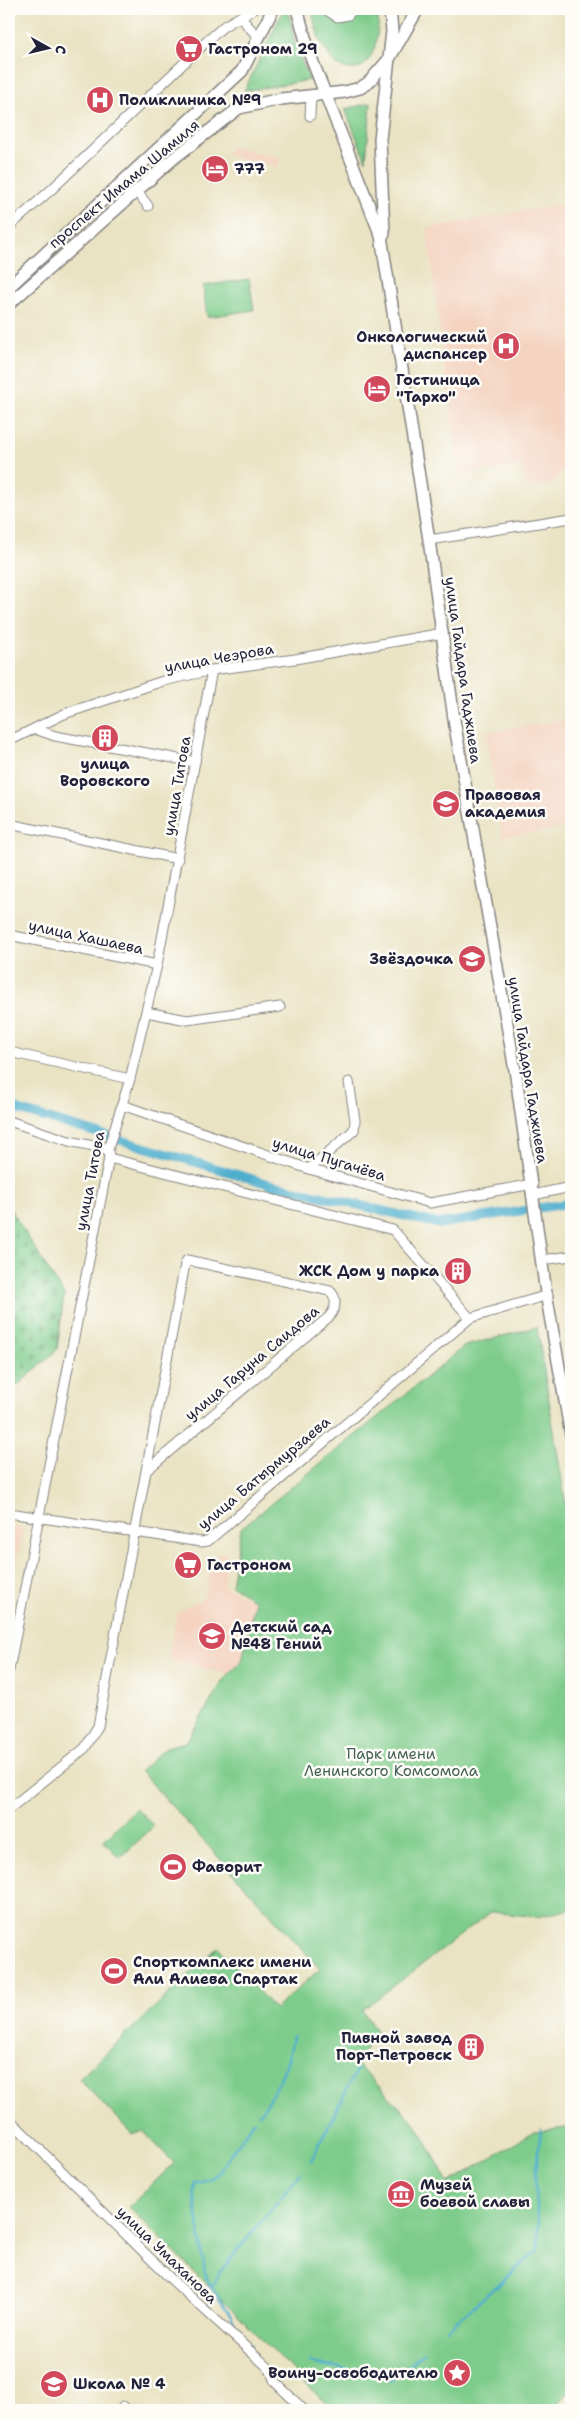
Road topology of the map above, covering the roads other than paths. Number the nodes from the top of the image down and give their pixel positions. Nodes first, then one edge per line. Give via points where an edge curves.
1 (254, 9) edge
2 (273, 9) edge
3 (297, 9) edge
4 (326, 9) edge
5 (353, 9) edge
6 (390, 9) edge
7 (418, 9) edge
8 (240, 17) junction
9 (259, 38) junction
10 (389, 59) junction
11 (327, 95) junction
12 (311, 96) junction
13 (310, 116) dead end
14 (137, 191) junction
15 (148, 206) dead end
16 (9, 227) edge
17 (9, 288) edge
18 (9, 304) edge
19 (571, 518) edge
20 (430, 540) junction
21 (442, 633) junction
22 (212, 670) junction
23 (35, 729) junction
24 (9, 741) edge
25 (195, 762) junction
26 (9, 824) edge
27 (178, 859) junction
28 (9, 935) edge
29 (157, 965) junction
30 (280, 1007) dead end
31 (146, 1012) junction
32 (9, 1052) edge
33 (130, 1078) junction
34 (349, 1082) dead end
35 (122, 1106) junction
36 (9, 1121) edge
37 (109, 1154) junction
38 (309, 1169) junction
39 (571, 1187) edge
40 (533, 1190) junction
41 (571, 1256) edge
42 (543, 1259) junction
43 (547, 1295) junction
44 (470, 1318) junction
45 (571, 1424) edge
46 (571, 1435) edge
47 (147, 1470) junction
48 (9, 1512) edge
49 (38, 1517) junction
50 (135, 1530) junction
51 (13, 1619) edge
52 (9, 1670) edge
53 (9, 1810) edge
54 (9, 2119) edge
55 (304, 2410) edge

1 - 8 street
2 - 9 main road, проспект Имама Шамиля
3 - 11 main road, улица Гайдара Гаджиева via 310,56
4 - 5 street via 337,17 348,15
6 - 10 main road, улица Гайдара Гаджиева
7 - 10 main road
8 - 9 street
8 - 16 street via 206,42
9 - 17 main road, проспект Имама Шамиля via 242,72
10 - 11 main road, проспект Имама Шамиля via 360,88
10 - 20 main road, улица Гайдара Гаджиева via 380,138 384,234
11 - 12 main road, проспект Имама Шамиля
11 - 20 main road, улица Гайдара Гаджиева via 381,236
12 - 13 street
12 - 14 main road, проспект Имама Шамиля via 239,108
14 - 15 street
14 - 18 main road, проспект Имама Шамиля
19 - 20 street
20 - 21 main road, улица Гайдара Гаджиева
21 - 22 street, улица Чеэрова
21 - 40 main road, улица Гайдара Гаджиева
22 - 23 street, улица Чеэрова via 163,681 64,714
22 - 25 street, улица Титова
23 - 24 street, улица Чеэрова
23 - 25 street via 55,736
25 - 27 street, улица Титова
26 - 27 street
27 - 29 street, улица Титова
28 - 29 street, улица Хашаева
29 - 31 street, улица Титова
30 - 31 street via 187,1020
31 - 33 street, улица Титова
32 - 33 street
33 - 35 street, улица Титова
34 - 38 street via 354,1130
35 - 37 street, улица Титова
35 - 38 street, улица Пугачёва
36 - 37 street
37 - 44 street via 393,1230
37 - 49 street, улица Титова
38 - 40 street, улица Пугачёва via 430,1203
39 - 40 street, улица Пугачёва
40 - 42 main road, улица Гайдара Гаджиева
41 - 42 street
42 - 43 main road, улица Гайдара Гаджиева
43 - 44 street, улица Батырмурзаева
43 - 45 main road, улица Гайдара Гаджиева
43 - 46 main road, улица Гайдара Гаджиева
44 - 50 street, улица Батырмурзаева via 208,1541
47 - 47 street, улица Гаруна Саидова via 187,1260 330,1291 336,1302 330,1316
47 - 50 street, улица Гаруна Саидова
48 - 49 street, улица Батырмурзаева
49 - 50 street, улица Батырмурзаева
49 - 51 street, улица Титова
50 - 53 street, улица Гаруна Саидова via 94,1738
51 - 52 street, улица Титова
54 - 55 street, улица Умаханова via 174,2282 270,2370 275,2382

